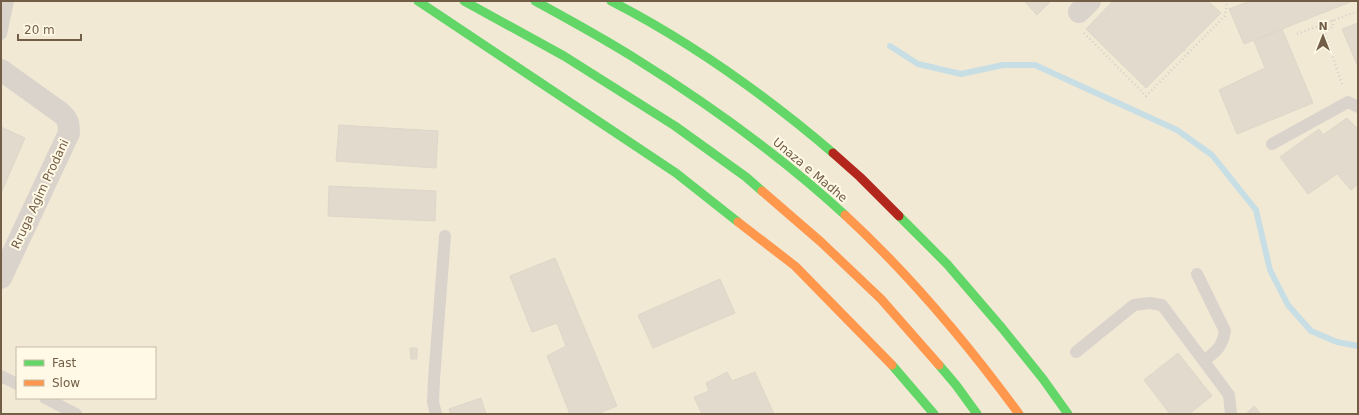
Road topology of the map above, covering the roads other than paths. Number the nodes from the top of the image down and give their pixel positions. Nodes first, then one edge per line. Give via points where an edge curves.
1 (8, 1) edge
2 (418, 1) edge
3 (464, 1) edge
4 (536, 1) edge
5 (611, 1) edge
6 (1, 34) edge
7 (1, 70) edge
8 (1353, 104) edge
9 (1272, 144) dead end
10 (445, 236) dead end
11 (4, 265) edge
12 (1197, 274) dead end
13 (1076, 352) dead end
14 (1204, 362) junction
15 (1, 376) edge
16 (16, 384) edge
17 (47, 399) edge
18 (76, 414) edge
19 (436, 414) edge
20 (934, 414) edge
21 (977, 414) edge
22 (1019, 414) edge
23 (1068, 414) edge
24 (1231, 414) edge

1 - 6 lane
2 - 20 highway via 676,173 789,261 894,367
3 - 21 highway via 564,56 675,126 746,177 821,242 881,299 956,385
4 - 22 highway, Unaza e Madhe via 632,56 686,92 764,147 823,195 917,287 986,369
5 - 23 highway via 642,17 723,68 802,127 860,177 947,264 1002,328
7 - 11 street, Rruga Agim Prodani via 61,113 67,118 69,125 69,133
8 - 9 lane
10 - 19 lane via 434,379 433,402
12 - 14 lane via 1225,331 1220,347
13 - 14 lane via 1134,305 1150,304 1162,305
14 - 24 lane via 1229,395
15 - 16 lane
17 - 18 lane

